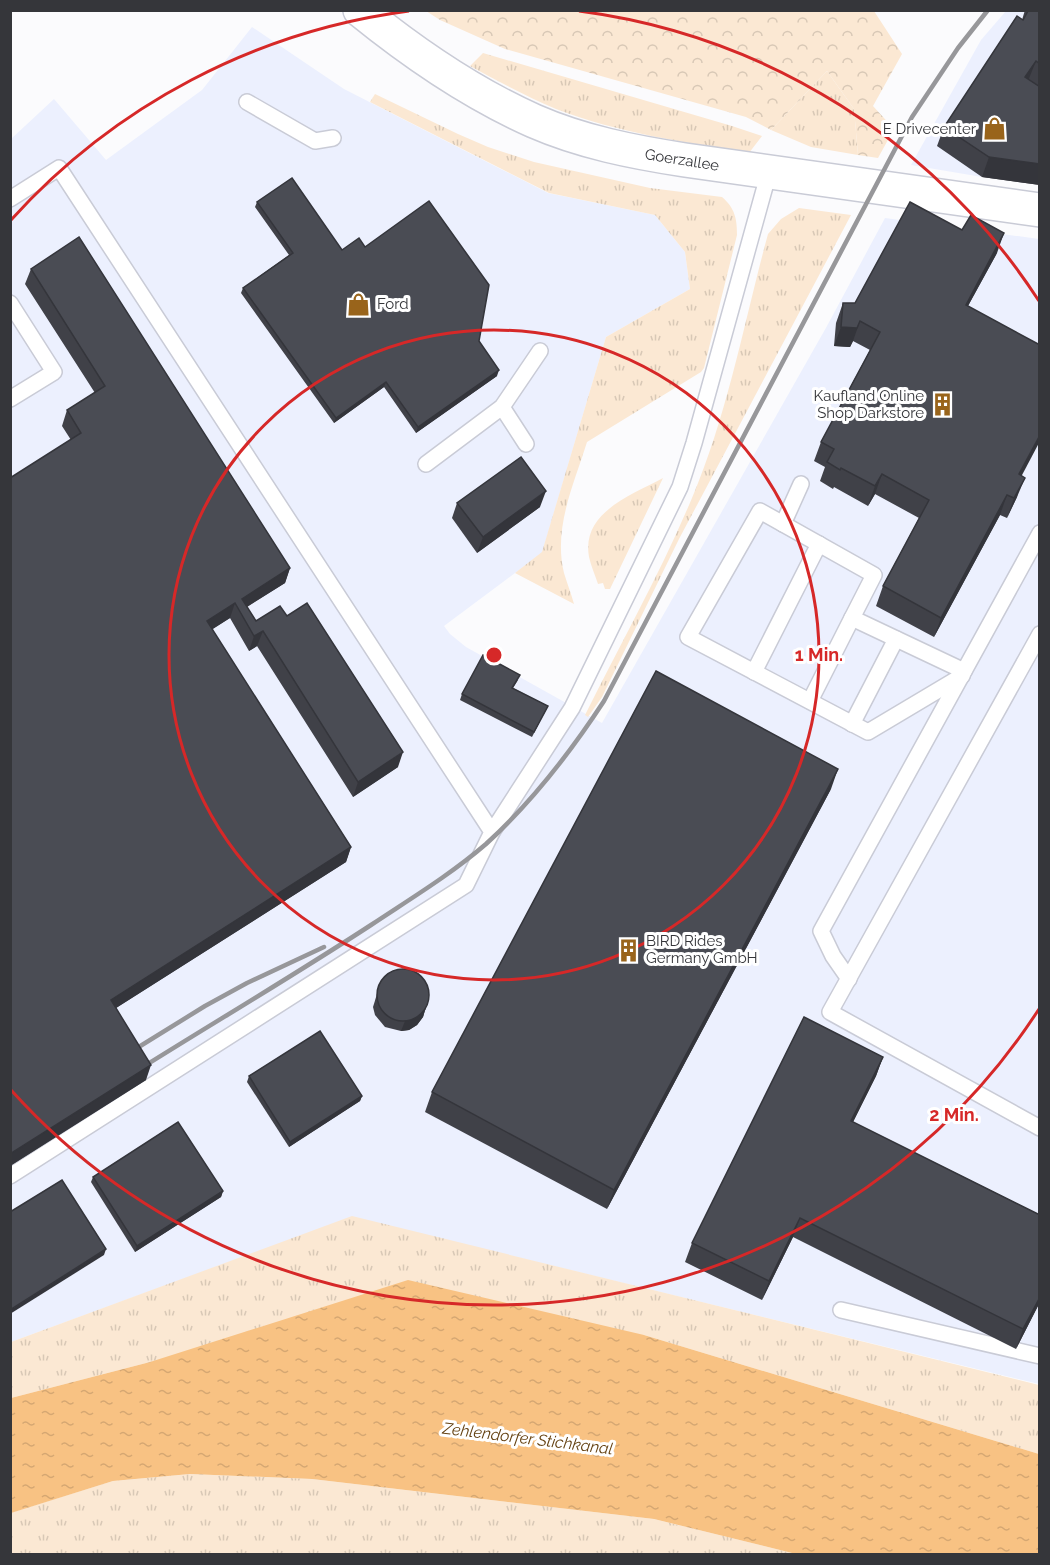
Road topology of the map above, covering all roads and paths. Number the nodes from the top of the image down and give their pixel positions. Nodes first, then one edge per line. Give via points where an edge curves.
1 (360, 10) edge
2 (247, 102) dead end
3 (333, 138) dead end
4 (769, 172) junction
5 (10, 199) edge
6 (1040, 210) edge
7 (10, 303) edge
8 (540, 351) dead end
9 (10, 399) edge
10 (502, 407) junction
11 (526, 444) dead end
12 (426, 464) dead end
13 (801, 484) dead end
14 (783, 524) junction
15 (1040, 533) edge
16 (819, 544) junction
17 (852, 618) junction
18 (1040, 634) edge
19 (896, 639) junction
20 (754, 672) junction
21 (963, 674) junction
22 (810, 701) junction
23 (852, 723) junction
24 (492, 832) junction
25 (849, 979) junction
26 (1040, 1128) edge
27 (10, 1176) edge
28 (841, 1310) dead end
29 (1040, 1356) edge

1 - 4 main road, Goerzallee via 452,77 534,121 641,154
2 - 3 lane via 315,141
4 - 6 main road, Goerzallee
4 - 24 lane via 681,487 572,708
5 - 24 lane via 59,168
7 - 9 lane via 54,372
8 - 10 lane
10 - 11 lane
10 - 12 lane
13 - 14 lane
14 - 16 lane
14 - 20 lane via 760,511 688,638
15 - 21 lane
16 - 17 lane via 874,575
16 - 20 lane
17 - 19 lane
17 - 22 lane
18 - 25 lane
19 - 21 lane
19 - 23 lane
20 - 22 lane
21 - 23 lane via 867,732
21 - 25 lane via 821,931
22 - 23 lane
24 - 27 lane via 466,885
25 - 26 lane via 830,1012
28 - 29 lane

